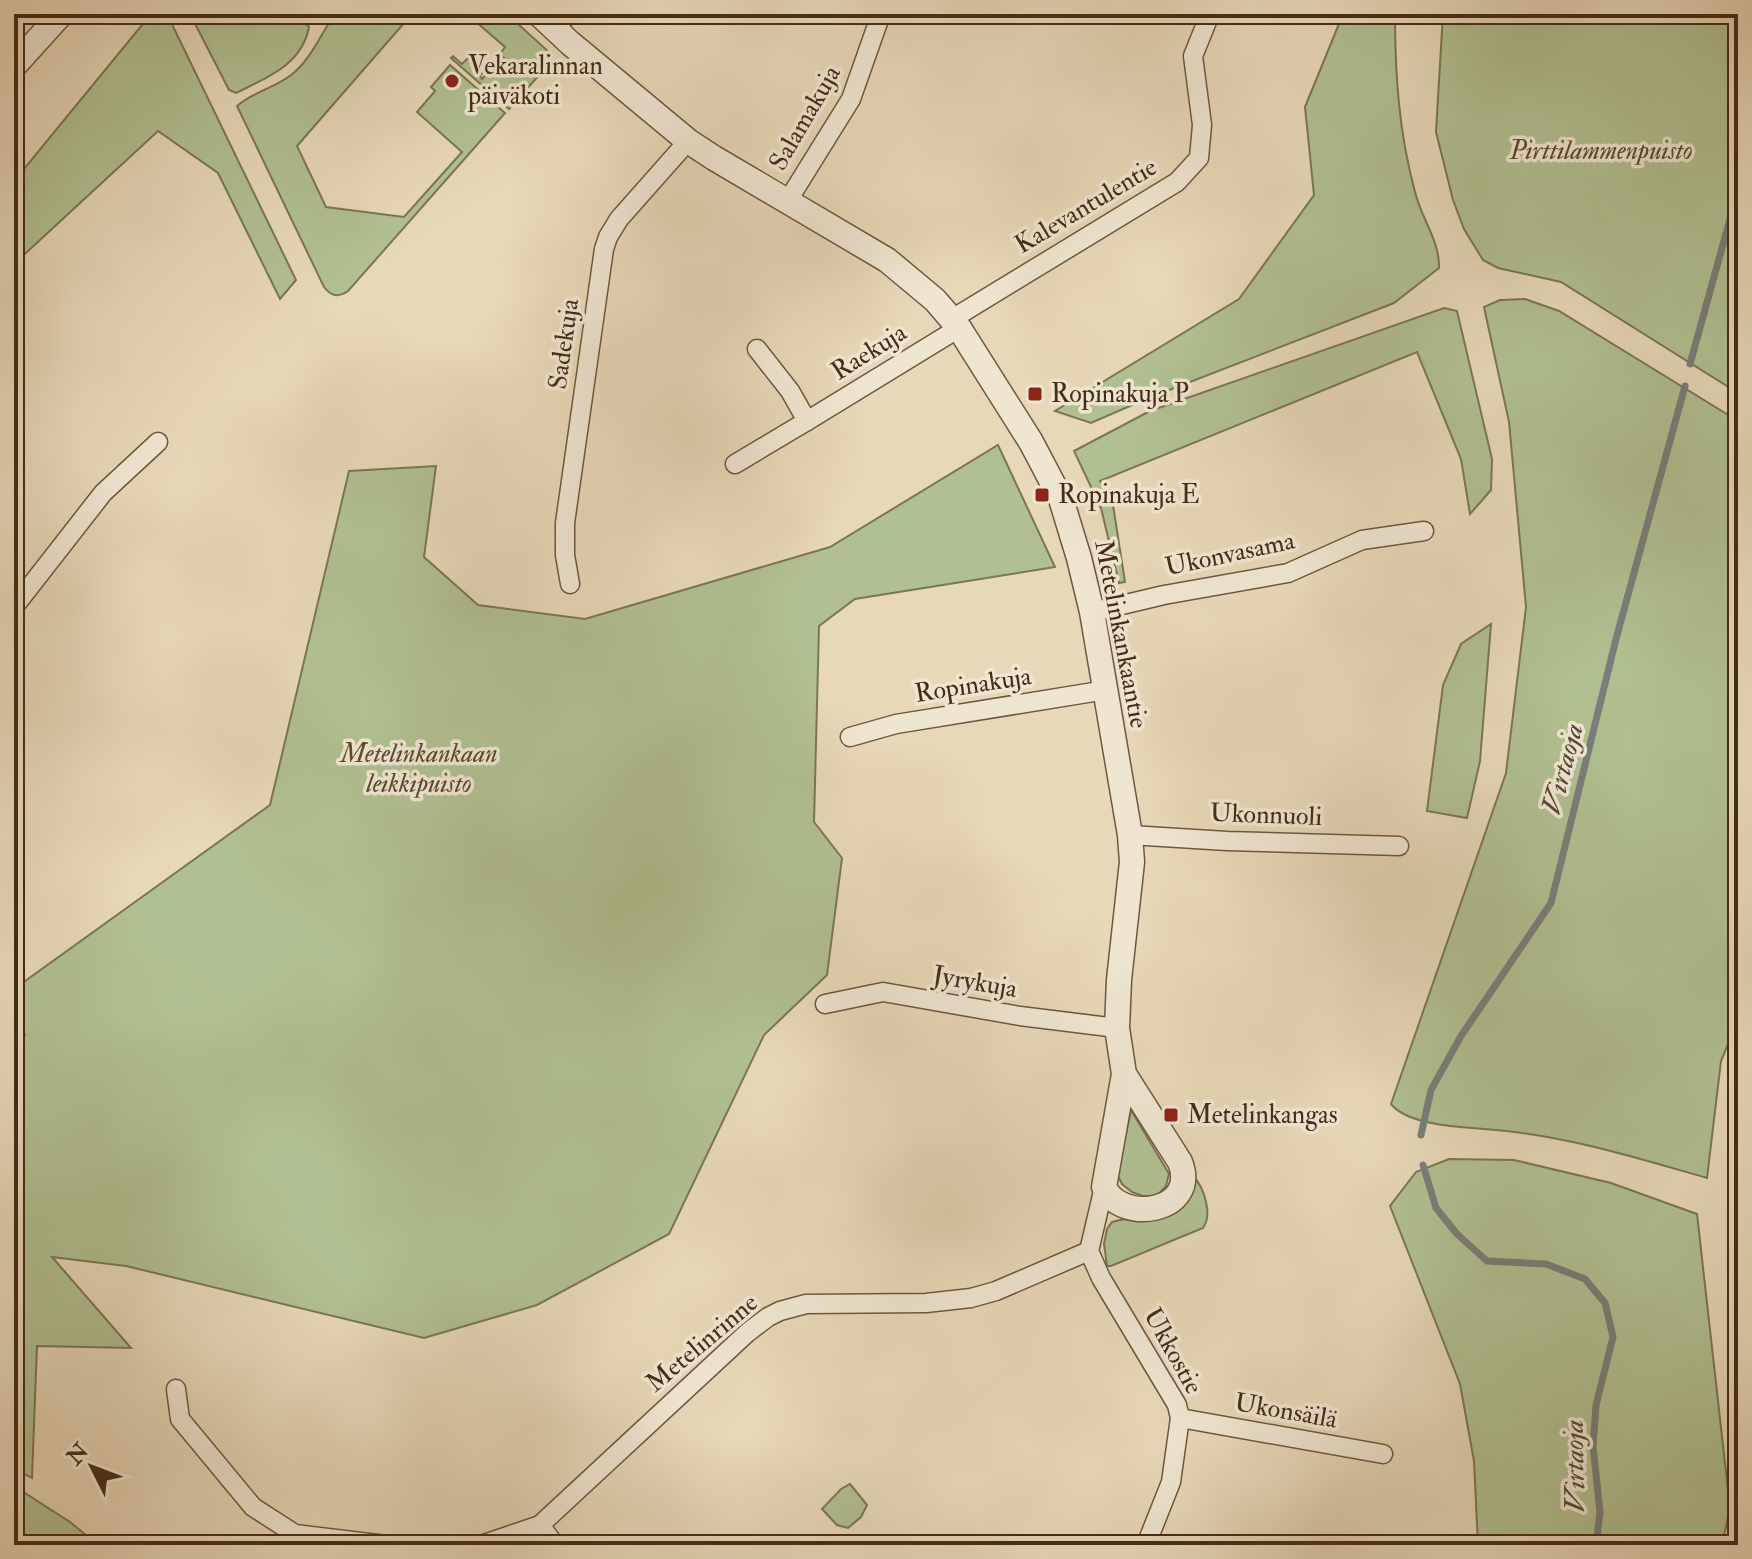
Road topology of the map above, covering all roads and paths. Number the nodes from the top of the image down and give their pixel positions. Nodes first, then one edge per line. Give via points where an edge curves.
1 (61, 14) edge
2 (881, 14) edge
3 (1210, 14) edge
4 (554, 19) edge
5 (14, 66) edge
6 (688, 141) junction
7 (787, 202) junction
8 (955, 323) junction
9 (757, 349) dead end
10 (807, 421) junction
11 (158, 442) dead end
12 (735, 464) dead end
13 (1424, 531) dead end
14 (570, 584) dead end
15 (14, 607) edge
16 (1092, 612) junction
17 (1106, 690) junction
18 (850, 737) dead end
19 (1130, 835) junction
20 (1399, 846) dead end
21 (825, 1004) dead end
22 (1117, 1028) junction
23 (1124, 1074) junction
24 (1104, 1187) junction
25 (1089, 1251) junction
26 (176, 1389) dead end
27 (1180, 1418) junction
28 (1383, 1454) dead end
29 (540, 1525) junction
30 (386, 1545) edge
31 (481, 1545) edge
32 (555, 1545) edge
33 (1146, 1545) edge

1 - 5 street
2 - 7 street, Salamakuja via 851,99
3 - 8 street, Kalevantulentie via 1193,56 1202,125 1199,158 1177,182
4 - 6 street, Metelinkankaantie
6 - 7 street, Metelinkankaantie
6 - 14 street, Sadekuja via 619,219 604,249 565,523
7 - 8 street, Metelinkankaantie via 887,260
8 - 10 street, Raekuja
8 - 16 street, Metelinkankaantie via 1025,431 1061,499
9 - 10 street
10 - 12 street, Raekuja
11 - 15 street via 103,493
13 - 16 street, Ukonvasama via 1362,540 1288,573
16 - 17 street, Metelinkankaantie
17 - 18 street, Ropinakuja via 896,724
17 - 19 street, Metelinkankaantie
19 - 20 street, Ukonnuoli
19 - 22 street, Metelinkankaantie
21 - 22 street, Jyrykuja via 883,992
22 - 23 street, Metelinkankaantie
23 - 24 street, Metelinkankaantie
23 - 24 street, Metelinkankaantie via 1180,1162 1182,1187 1167,1203 1144,1209 1120,1204
24 - 25 street
25 - 27 street, Ukkostie
25 - 29 street, Metelinrinne via 971,1298 806,1304 780,1311 747,1333
26 - 30 street via 180,1419 253,1507 295,1534
27 - 28 street, Ukonsäilä
27 - 33 street, Ukkostie via 1171,1482
29 - 31 street, Metelinrinne
29 - 32 street

